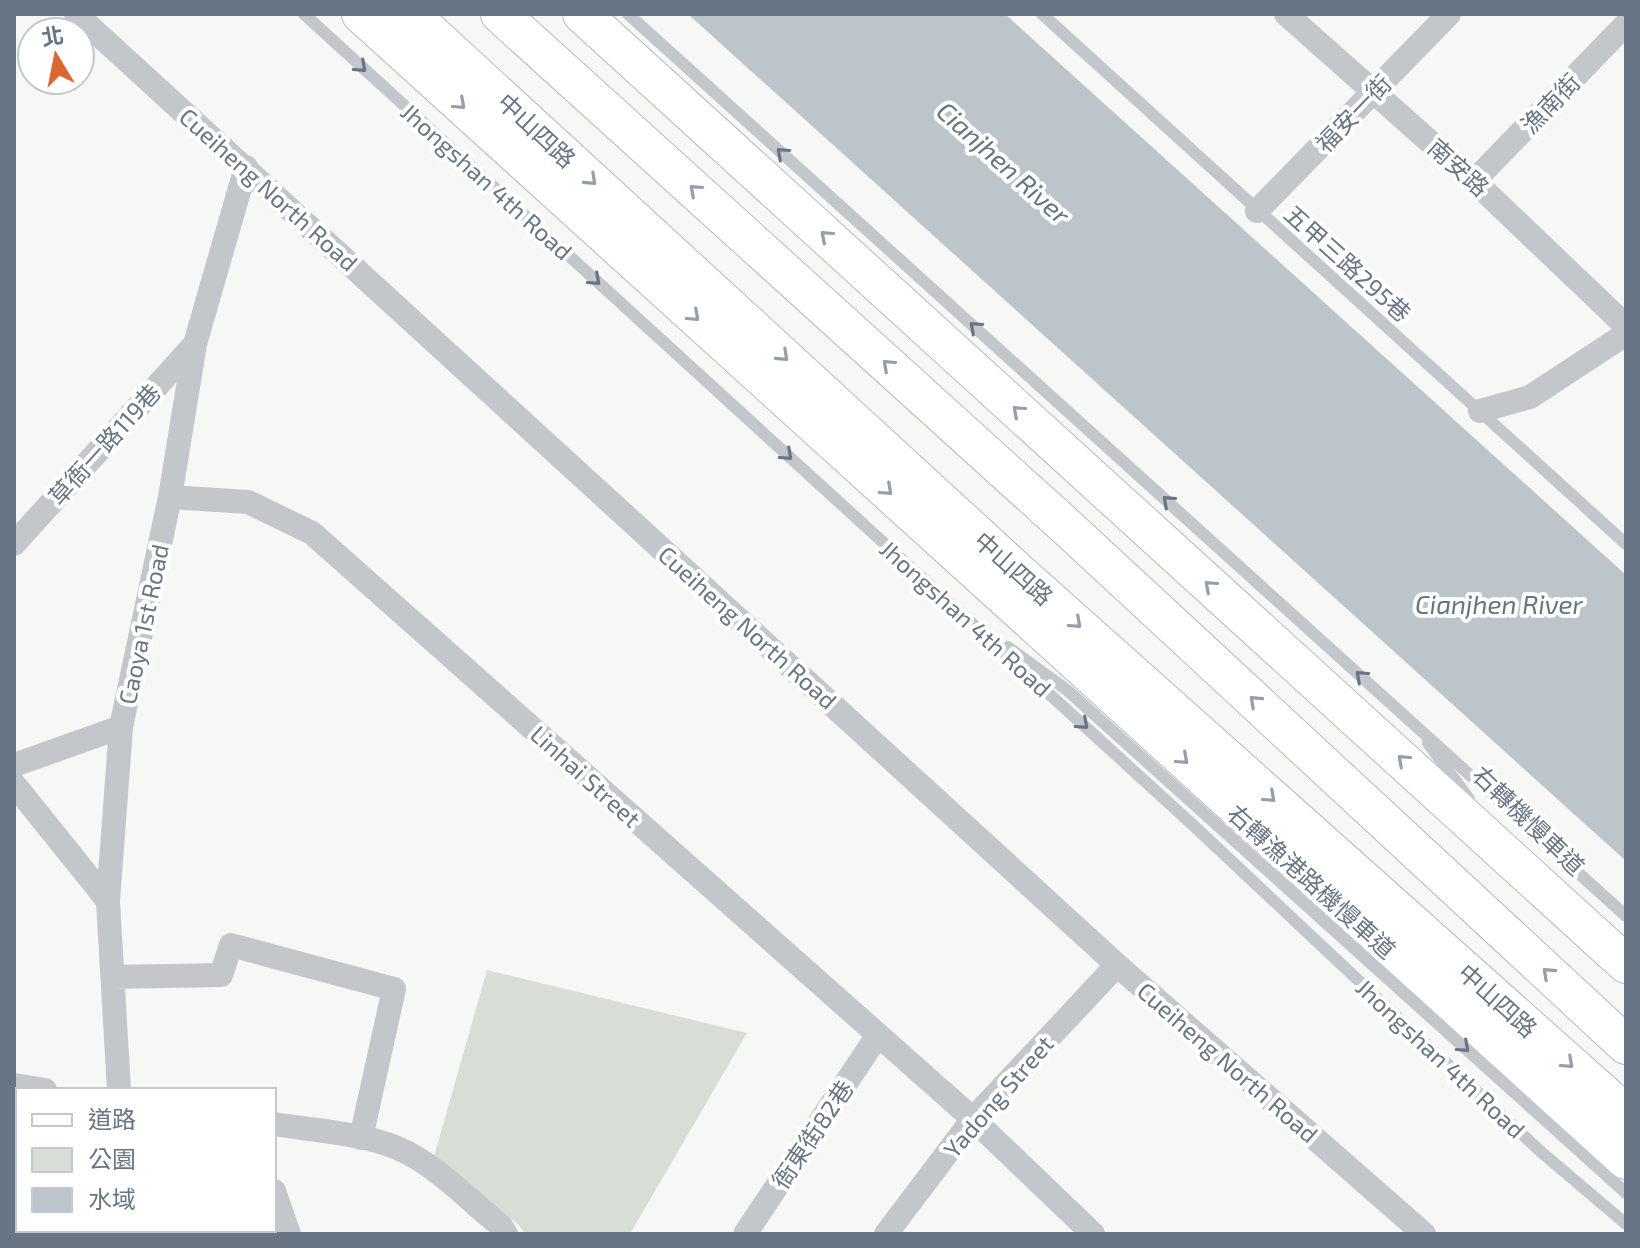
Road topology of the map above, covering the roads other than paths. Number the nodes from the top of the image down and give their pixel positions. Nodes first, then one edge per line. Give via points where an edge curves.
1 (76, 14) edge
2 (304, 14) edge
3 (361, 14) edge
4 (410, 14) edge
5 (500, 14) edge
6 (582, 14) edge
7 (628, 14) edge
8 (1042, 14) edge
9 (1286, 14) edge
10 (1449, 14) edge
11 (1626, 24) edge
12 (1374, 91) junction
13 (246, 167) junction
14 (1474, 181) junction
15 (1257, 211) junction
16 (1626, 326) edge
17 (1626, 334) edge
18 (195, 344) junction
19 (1480, 411) junction
20 (170, 497) junction
21 (14, 544) edge
22 (1626, 544) edge
23 (960, 613) junction
24 (1412, 722) junction
25 (121, 727) junction
26 (14, 765) edge
27 (14, 784) edge
28 (1484, 813) dead end
29 (108, 901) junction
30 (1626, 916) edge
31 (1626, 964) edge
32 (1117, 965) junction
33 (113, 977) junction
34 (878, 1035) junction
35 (1626, 1045) edge
36 (119, 1088) edge
37 (1626, 1114) edge
38 (973, 1119) junction
39 (276, 1124) edge
40 (361, 1138) junction
41 (1626, 1160) edge
42 (1626, 1193) edge
43 (276, 1197) edge
44 (1626, 1224) edge
45 (289, 1234) edge
46 (506, 1234) edge
47 (745, 1234) edge
48 (886, 1234) edge
49 (1093, 1234) edge
50 (1424, 1234) edge

1 - 13 street, Cueiheng North Road
2 -> 23 lane, Jhongshan 4th Road
3 -> 41 main road, Jhongshan 4th Road
4 -> 37 main road, 中山四路 via 1018,572
35 -> 5 main road via 1082,541
31 -> 6 main road
24 -> 7 lane
8 - 15 lane, 五甲三路295巷
9 - 12 street, 南安路
10 - 12 street, 福安一街
11 - 14 street, 漁南街
12 - 14 street, 南安路
12 - 15 street, 福安一街
13 - 18 street, Caoya 1st Road
13 - 32 street, Cueiheng North Road
14 - 16 street, 南安路
15 - 19 lane, 五甲三路295巷
17 - 19 street via 1530,397
18 - 20 street, Caoya 1st Road
18 - 21 street, 草衙一路119巷
19 - 22 lane, 五甲三路295巷
20 - 25 street, Caoya 1st Road
20 - 34 street, Linhai Street via 248,502 312,533
23 -> 42 lane, 右轉漁港路機慢車道 via 1067,690
23 -> 44 lane, Jhongshan 4th Road via 1540,1151
24 - 28 lane, 右轉機慢車道
24 - 30 lane
25 - 26 street
25 - 29 street, Caoya 1st Road
27 - 29 street
29 - 33 street, Caoya 1st Road
32 - 38 street, Yadong Street
32 - 50 street, Cueiheng North Road
33 - 36 street, Caoya 1st Road
33 - 40 street via 221,975 231,945 394,989
34 - 38 street, Linhai Street
34 - 47 street, 衙東街82巷
38 - 48 street, Yadong Street
38 - 49 street, Linhai Street
39 - 40 street
40 - 46 street via 406,1151 429,1166
43 - 45 street

